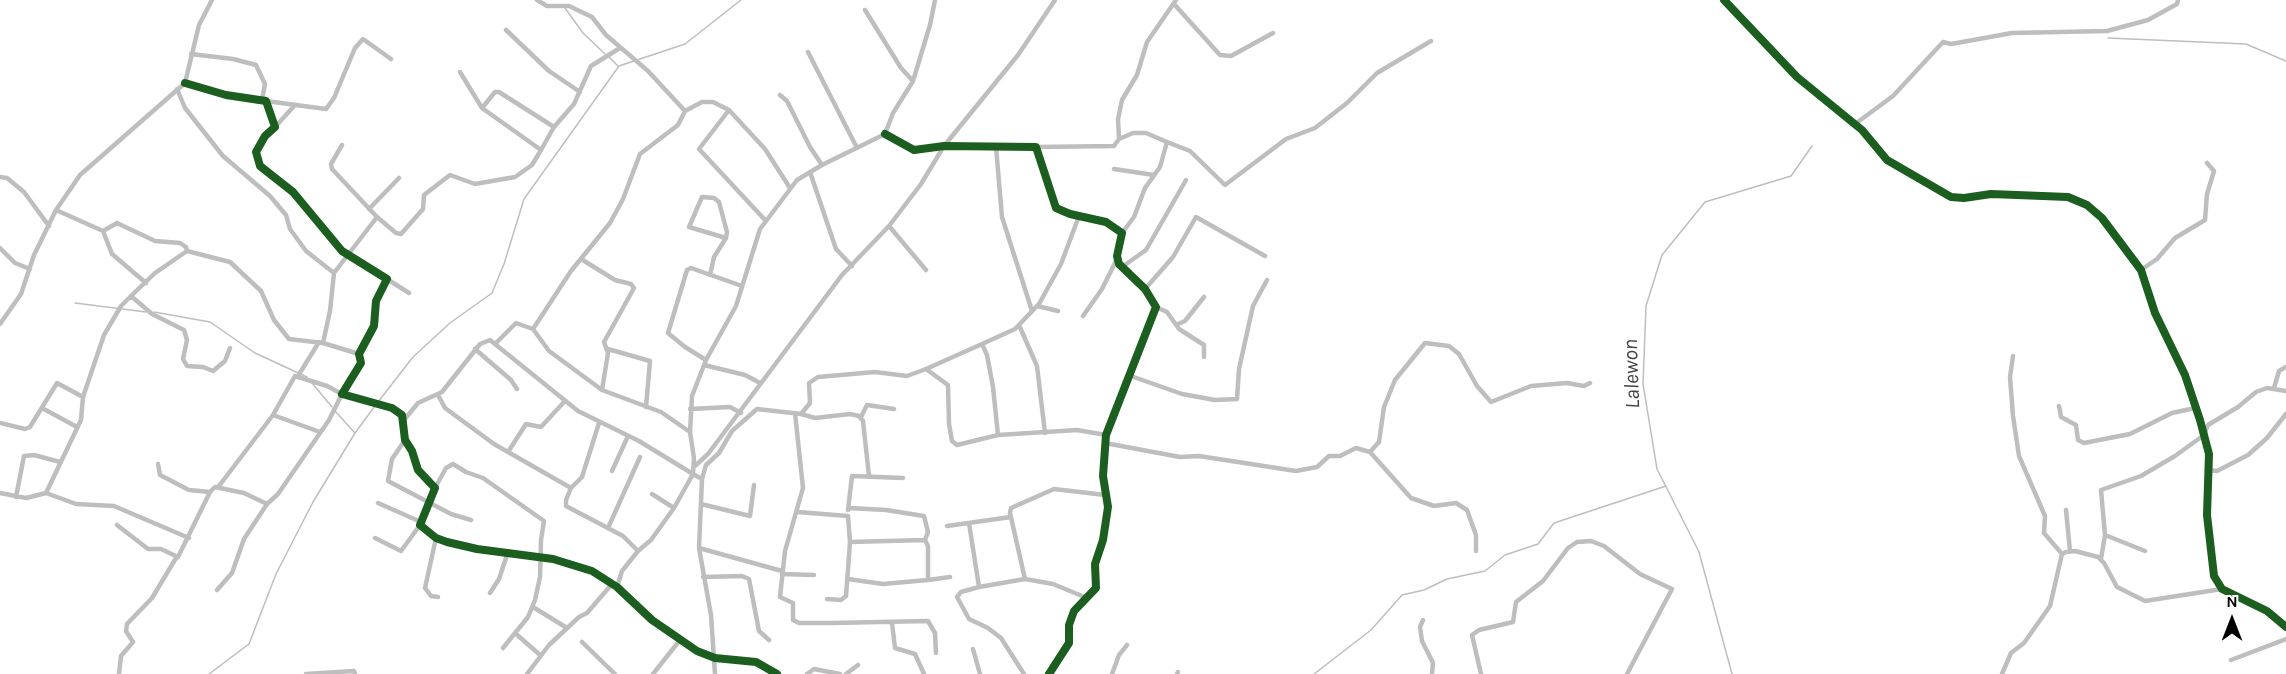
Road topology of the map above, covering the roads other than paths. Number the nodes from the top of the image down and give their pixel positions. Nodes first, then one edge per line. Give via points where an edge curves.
1 (212, 0) edge
2 (537, 0) edge
3 (935, 0) edge
4 (1055, 0) edge
5 (1724, 0) edge
6 (2178, 0) edge
7 (1175, 2) edge
8 (567, 3) edge
9 (865, 10) dead end
10 (506, 30) dead end
11 (1273, 33) dead end
12 (1431, 41) dead end
13 (620, 48) junction
14 (808, 52) dead end
15 (191, 54) junction
16 (391, 59) dead end
17 (460, 72) dead end
18 (913, 81) junction
19 (184, 83) junction
20 (177, 89) junction
21 (580, 92) junction
22 (780, 94) dead end
23 (264, 101) junction
24 (295, 105) junction
25 (482, 108) junction
26 (729, 110) junction
27 (685, 111) junction
28 (1855, 124) junction
29 (276, 127) junction
30 (554, 127) junction
31 (885, 134) junction
32 (1119, 139) junction
33 (1167, 142) junction
34 (342, 145) dead end
35 (944, 146) junction
36 (996, 147) junction
37 (1036, 147) junction
38 (857, 148) junction
39 (541, 150) junction
40 (2207, 163) dead end
41 (822, 165) junction
42 (1114, 169) dead end
43 (810, 172) junction
44 (1154, 175) junction
45 (0, 177) edge
46 (399, 178) dead end
47 (1186, 180) dead end
48 (790, 188) junction
49 (369, 209) junction
50 (56, 210) junction
51 (1079, 216) junction
52 (377, 217) junction
53 (766, 221) junction
54 (49, 225) junction
55 (889, 226) junction
56 (103, 231) junction
57 (1122, 233) junction
58 (726, 238) junction
59 (0, 248) edge
60 (187, 251) junction
61 (347, 255) junction
62 (1265, 256) dead end
63 (581, 259) junction
64 (1117, 259) junction
65 (852, 266) junction
66 (1122, 267) junction
67 (30, 269) junction
68 (926, 270) dead end
69 (2140, 270) junction
70 (334, 273) junction
71 (710, 274) junction
72 (387, 279) junction
73 (1267, 279) dead end
74 (146, 283) junction
75 (742, 286) junction
76 (1145, 289) junction
77 (409, 293) dead end
78 (131, 296) junction
79 (1204, 297) dead end
80 (1036, 306) junction
81 (1156, 307) junction
82 (1032, 311) junction
83 (1058, 311) dead end
84 (1083, 316) dead end
85 (0, 324) edge
86 (1178, 324) junction
87 (1019, 325) junction
88 (533, 329) junction
89 (321, 343) junction
90 (495, 344) junction
91 (982, 344) junction
92 (230, 348) dead end
93 (476, 349) junction
94 (608, 349) junction
95 (359, 354) junction
96 (2013, 356) dead end
97 (1204, 357) dead end
98 (705, 362) junction
99 (2286, 367) edge
100 (926, 369) junction
101 (1128, 375) junction
102 (298, 376) junction
103 (1590, 382) dead end
104 (760, 383) junction
105 (2274, 388) junction
106 (517, 389) dead end
107 (602, 390) junction
108 (2286, 392) edge
109 (342, 394) junction
110 (438, 395) junction
111 (83, 397) junction
112 (750, 397) junction
113 (564, 402) junction
114 (2059, 406) dead end
115 (646, 407) junction
116 (42, 408) junction
117 (2195, 408) junction
118 (690, 409) junction
119 (757, 409) junction
120 (894, 409) dead end
121 (740, 411) junction
122 (795, 413) junction
123 (801, 414) junction
124 (2286, 414) edge
125 (273, 415) junction
126 (745, 417) junction
127 (861, 417) junction
128 (404, 420) junction
129 (599, 423) junction
130 (1, 424) edge
131 (77, 427) junction
132 (0, 432) edge
133 (320, 432) junction
134 (690, 432) junction
135 (1045, 433) junction
136 (998, 435) junction
137 (1106, 435) junction
138 (2204, 435) junction
139 (628, 436) junction
140 (405, 440) junction
141 (1105, 443) junction
142 (508, 452) junction
143 (1370, 452) junction
144 (640, 458) dead end
145 (60, 462) junction
146 (158, 464) dead end
147 (695, 466) junction
148 (2208, 470) junction
149 (612, 471) dead end
150 (693, 474) junction
151 (869, 476) junction
152 (903, 478) dead end
153 (702, 479) junction
154 (754, 485) dead end
155 (219, 486) junction
156 (435, 488) junction
157 (571, 488) junction
158 (210, 492) junction
159 (0, 493) edge
160 (46, 493) junction
161 (652, 494) dead end
162 (1105, 495) junction
163 (16, 497) junction
164 (430, 502) junction
165 (378, 503) dead end
166 (267, 504) junction
167 (701, 504) junction
168 (674, 508) junction
169 (849, 508) junction
170 (2066, 510) dead end
171 (798, 512) junction
172 (848, 516) junction
173 (1011, 517) junction
174 (471, 520) dead end
175 (969, 523) junction
176 (420, 524) junction
177 (117, 525) dead end
178 (947, 526) dead end
179 (608, 528) junction
180 (2106, 535) junction
181 (189, 538) junction
182 (375, 538) dead end
183 (436, 538) junction
184 (925, 540) junction
185 (850, 542) junction
186 (699, 548) junction
187 (638, 550) junction
188 (1476, 551) dead end
189 (2070, 551) junction
190 (2145, 551) dead end
191 (508, 552) junction
192 (2062, 554) junction
193 (540, 557) junction
194 (176, 558) junction
195 (2102, 560) junction
196 (782, 573) junction
197 (814, 575) dead end
198 (703, 577) junction
199 (950, 577) dead end
200 (848, 579) junction
201 (1025, 579) junction
202 (928, 580) junction
203 (614, 585) junction
204 (979, 587) junction
205 (2222, 589) junction
206 (217, 590) dead end
207 (490, 593) dead end
208 (438, 597) dead end
209 (1087, 598) junction
210 (827, 599) dead end
211 (533, 608) junction
212 (1423, 620) dead end
213 (892, 623) junction
214 (2286, 627) edge
215 (567, 628) junction
216 (515, 633) junction
217 (2286, 639) edge
218 (680, 640) junction
219 (769, 640) dead end
220 (582, 642) dead end
221 (1127, 645) dead end
222 (503, 648) dead end
223 (973, 649) dead end
224 (936, 653) dead end
225 (540, 655) junction
226 (715, 658) junction
227 (2231, 660) dead end
228 (858, 665) dead end
229 (119, 674) edge
230 (306, 674) edge
231 (355, 674) edge
232 (527, 674) edge
233 (615, 674) edge
234 (653, 674) edge
235 (715, 674) edge
236 (777, 674) edge
237 (807, 674) edge
238 (840, 674) edge
239 (846, 674) edge
240 (924, 674) edge
241 (980, 674) edge
242 (1024, 674) edge
243 (1049, 674) edge
244 (1112, 674) edge
245 (1432, 674) edge
246 (1481, 674) edge
247 (1627, 674) edge
248 (2002, 674) edge

1 - 15 street
2 - 8 street via 547,6
3 - 18 street
4 - 35 street via 1018,55
5 - 28 street via 1797,77
6 - 28 street via 2135,26 2108,31 2012,33 1951,44 1943,42 1893,96
7 - 11 street via 1220,55 1231,56
7 - 32 street via 1147,42 1137,75 1122,100
8 - 13 street via 592,17
9 - 18 street via 897,63
10 - 21 street via 542,65
12 - 33 street via 1377,73 1315,128 1286,139 1225,185 1190,151
13 - 21 street via 591,66
13 - 27 street via 648,70
14 - 38 street
15 - 19 street
15 - 23 street via 256,65 265,84
16 - 24 street via 363,39 344,69 330,107 322,111
17 - 25 street
18 - 31 street
19 - 20 street
19 - 23 street
20 - 50 street via 88,166
20 - 70 street via 185,108 223,156 270,196 306,251
21 - 30 street
22 - 41 street
23 - 24 street
23 - 29 street
24 - 29 street
25 - 30 street via 499,92
25 - 39 street
26 - 27 street via 713,102 702,102
26 - 48 street via 765,149
26 - 53 street via 699,149
27 - 63 street via 678,125 640,154 623,199
28 - 69 street via 1887,160 1951,197 1990,194 2077,200 2102,218
29 - 61 street via 265,136 256,153 260,166 293,192
30 - 39 street
31 - 35 street via 914,150
31 - 38 street
32 - 33 street via 1133,132
32 - 37 street via 1114,146
33 - 44 street
34 - 49 street via 331,167
35 - 36 street
35 - 55 street
36 - 37 street
36 - 82 street via 1002,217
37 - 51 street via 1056,208
38 - 41 street
39 - 52 street via 532,165 515,177 475,184 450,175 424,195 423,209 401,234
40 - 69 street via 2214,171 2205,220 2175,238 2157,259
41 - 43 street
42 - 44 street
43 - 48 street
43 - 65 street via 836,249
44 - 57 street
45 - 54 street via 24,192
46 - 49 street
47 - 66 street via 1146,250
48 - 53 street
49 - 52 street
50 - 54 street
50 - 56 street
51 - 57 street via 1106,222
51 - 80 street via 1061,264
52 - 61 street
53 - 75 street via 754,244
54 - 67 street
55 - 65 street
55 - 68 street
56 - 60 street via 117,223 155,241 183,244
56 - 74 street via 112,254
57 - 64 street
58 - 58 street via 689,227 702,197 718,202
58 - 71 street via 714,257
59 - 67 street via 15,263
60 - 74 street
60 - 89 street via 230,262 261,291 274,320 289,339
61 - 70 street
61 - 72 street
62 - 76 street via 1196,217 1173,257
63 - 88 street
63 - 94 street via 634,288 604,342
64 - 66 street
64 - 84 street
65 - 104 street
66 - 76 street
67 - 85 street via 21,294
69 - 117 street
70 - 89 street via 330,311
71 - 75 street
71 - 98 street via 687,270 668,333
72 - 77 street
72 - 95 street via 376,301 374,326
73 - 101 street via 1253,306 1239,369 1237,399 1182,394
74 - 78 street
75 - 98 street via 736,306
76 - 81 street
78 - 92 street via 152,314 184,330 187,340 183,359 187,366 213,371 222,365
78 - 111 street via 108,328
79 - 86 street
80 - 82 street
80 - 83 street
81 - 86 street
81 - 101 street
82 - 87 street
86 - 97 street via 1204,345
87 - 91 street
87 - 135 street via 1037,366
88 - 90 street via 516,323
88 - 107 street via 549,351
89 - 95 street
89 - 102 street
90 - 93 street via 487,339
90 - 113 street
91 - 100 street
91 - 136 street via 993,387
93 - 106 street
93 - 110 street
94 - 107 street
94 - 115 street via 650,361
95 - 109 street via 361,363
96 - 192 street via 2010,377 2019,456 2044,516 2044,532
98 - 104 street
98 - 118 street
99 - 105 street via 2279,371
100 - 123 street via 907,376 875,372 818,377 809,383 810,403
100 - 136 street via 948,385 954,444
101 - 137 street
102 - 109 street
102 - 125 street via 293,377
103 - 143 street via 1584,386 1532,386 1491,402 1459,354 1449,346 1425,344 1395,380 1384,407 1379,442
104 - 112 street
105 - 108 street
105 - 138 street via 2256,393 2208,425
107 - 115 street
109 - 128 street via 396,410
109 - 133 street
110 - 128 street via 418,403
110 - 142 street via 445,408
111 - 116 street via 57,383
111 - 131 street
112 - 119 street
112 - 121 street
113 - 129 street
113 - 142 street via 540,427 526,424
114 - 117 street via 2061,417 2076,425 2081,443 2130,434 2172,412
115 - 134 street via 661,412
116 - 130 street via 26,429
116 - 131 street
117 - 138 street
118 - 121 street via 724,407
118 - 134 street
119 - 122 street
119 - 126 street
120 - 127 street via 867,405
121 - 126 street
121 - 147 street
122 - 123 street
122 - 171 street via 804,476
123 - 127 street via 815,418 850,414
124 - 148 street via 2248,455 2217,471
125 - 133 street
125 - 155 street
126 - 153 street via 706,465
127 - 151 street
128 - 140 street
129 - 139 street
129 - 157 street via 582,477
130 - 132 street
131 - 145 street
133 - 166 street
134 - 147 street
135 - 136 street
135 - 137 street via 1077,430
137 - 141 street
138 - 148 street
138 - 180 street via 2148,473 2101,490
139 - 149 street
139 - 150 street
140 - 156 street via 418,470
140 - 164 street via 392,459 388,481
141 - 143 street via 1296,471 1317,467 1329,456 1340,456 1356,448
141 - 162 street
142 - 157 street
143 - 188 street via 1411,498 1434,506 1456,503 1467,510 1476,535
144 - 179 street
145 - 160 street
145 - 163 street via 24,456
146 - 158 street via 160,475 189,490
147 - 150 street
148 - 205 street via 2211,568
150 - 153 street
150 - 168 street
151 - 152 street
151 - 169 street via 850,478
153 - 167 street
154 - 167 street via 750,516
155 - 158 street
155 - 166 street
156 - 164 street
156 - 193 street via 446,468 453,464 504,491 544,521
157 - 179 street via 566,506
158 - 181 street
159 - 163 street
160 - 163 street
160 - 181 street via 76,504 114,506
161 - 168 street
162 - 173 street via 1054,489 1011,508
162 - 209 street via 1108,507 1095,564 1097,584
164 - 174 street
164 - 176 street
165 - 176 street
166 - 206 street via 244,540 232,573
167 - 186 street
168 - 187 street via 651,540
169 - 172 street
169 - 184 street via 924,516 928,532
170 - 189 street
171 - 172 street
171 - 196 street via 790,530
172 - 185 street
173 - 175 street
173 - 201 street
175 - 178 street
175 - 204 street
176 - 182 street via 401,551
176 - 183 street
177 - 194 street via 148,549 161,549
179 - 187 street
180 - 190 street
180 - 195 street
181 - 194 street
183 - 191 street
183 - 208 street via 425,588 431,596
184 - 185 street
184 - 202 street
185 - 200 street
186 - 196 street
186 - 198 street
187 - 203 street
189 - 192 street
189 - 195 street
191 - 193 street
191 - 207 street
192 - 248 street via 2050,606 2024,643 2011,653
193 - 203 street via 592,571
193 - 211 street
194 - 229 street via 152,598 127,624 126,631 133,642 121,656
195 - 205 street via 2116,587 2145,601
196 - 197 street
196 - 213 street via 780,597 793,603 796,623
198 - 219 street via 749,579 759,631
198 - 226 street
199 - 202 street
200 - 202 street via 883,584
200 - 210 street via 844,599
201 - 204 street
201 - 209 street via 1053,584
203 - 215 street
203 - 218 street
204 - 242 street via 958,595 961,609 969,619 1001,638
205 - 214 street via 2267,611
209 - 243 street via 1071,618 1069,643
211 - 215 street
211 - 216 street
212 - 245 street via 1422,641 1433,663
213 - 224 street via 930,622
213 - 240 street via 895,648 915,654
215 - 225 street
216 - 222 street
216 - 225 street
217 - 227 street
218 - 226 street
218 - 234 street
220 - 233 street
221 - 244 street
223 - 241 street
225 - 232 street
226 - 235 street
226 - 236 street via 756,662
228 - 239 street
230 - 231 street
237 - 238 street via 814,669
246 - 247 street via 1472,635 1513,622 1516,602 1543,581 1568,548 1577,542 1591,541 1672,590

